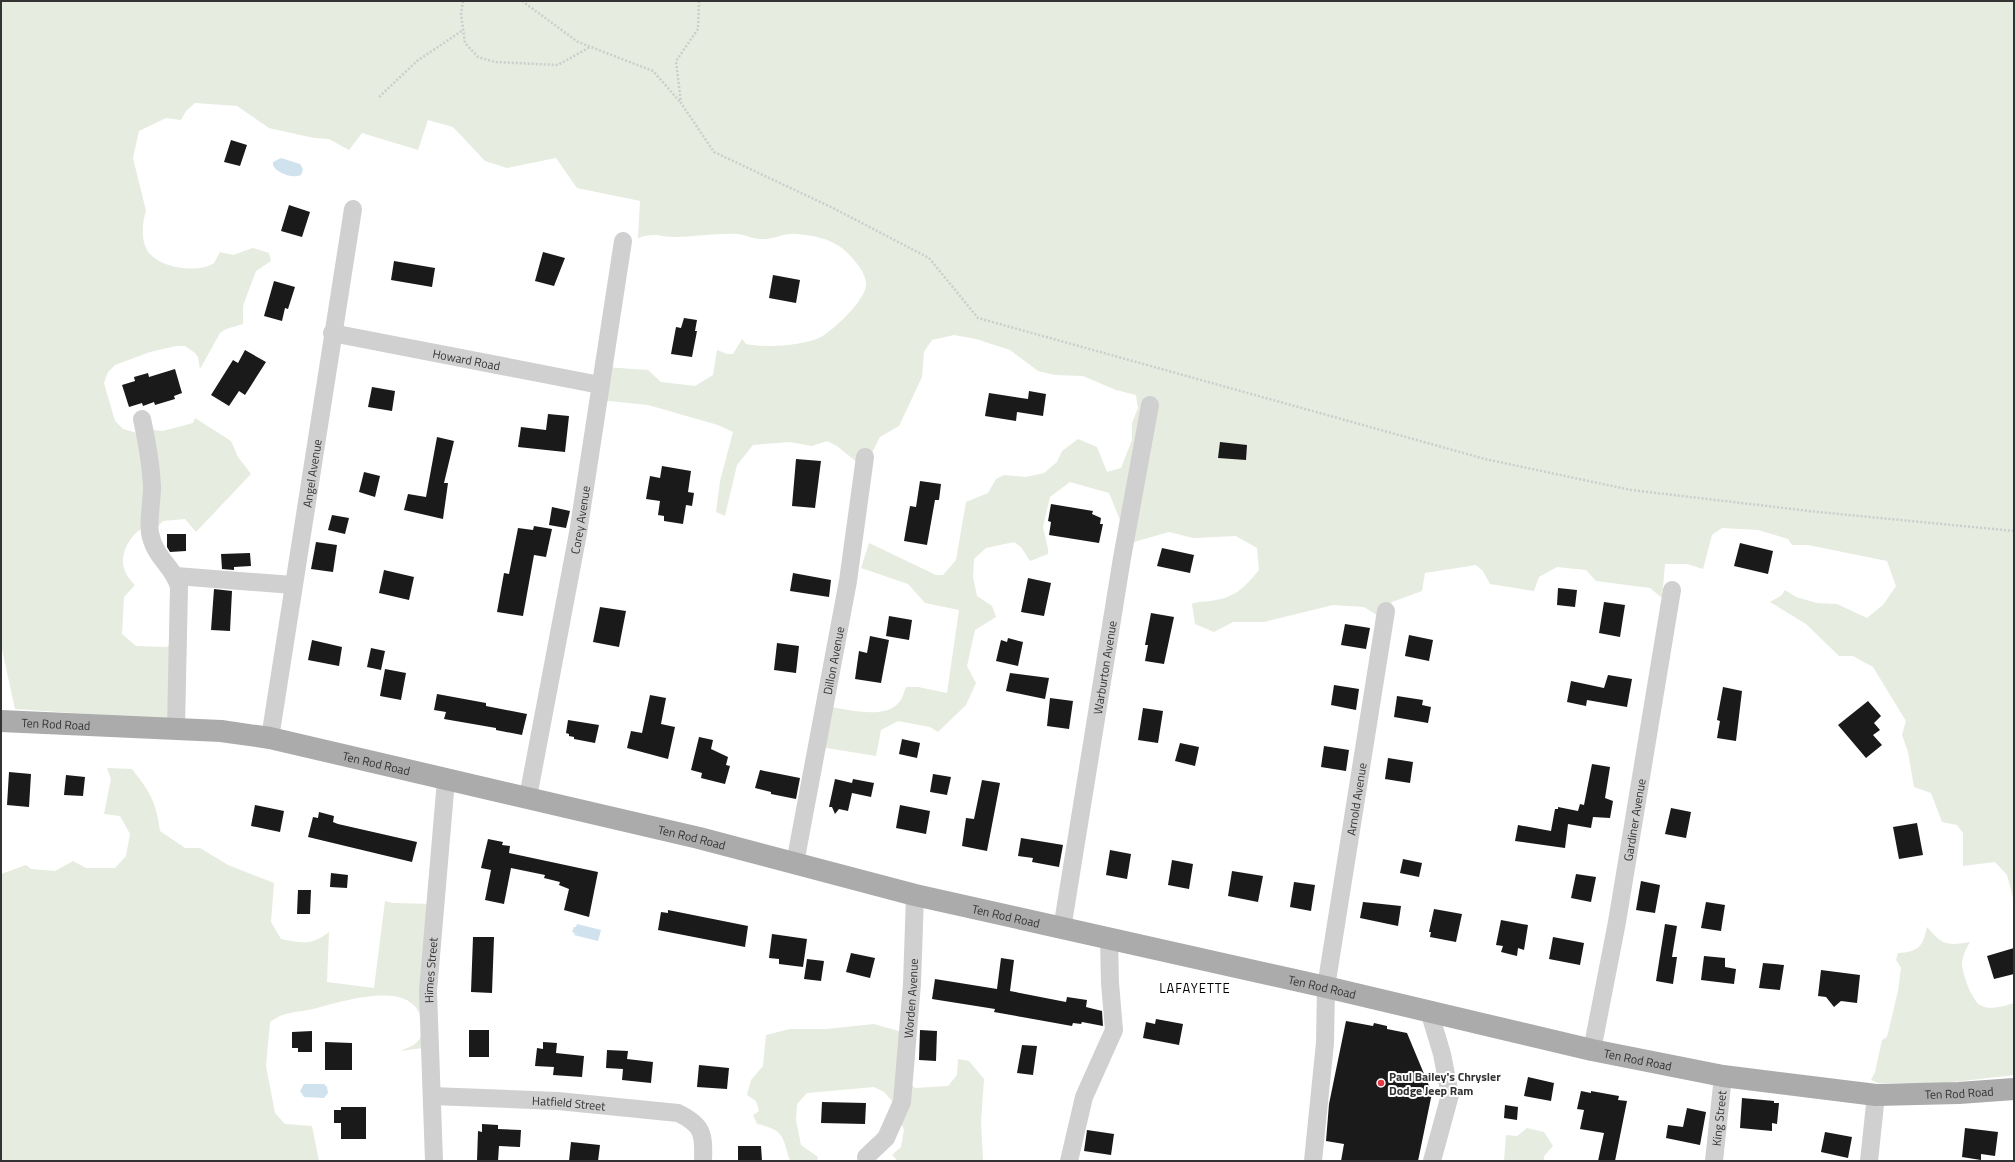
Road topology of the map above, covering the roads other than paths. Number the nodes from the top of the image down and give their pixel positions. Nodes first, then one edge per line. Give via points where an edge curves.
1 (353, 209) dead end
2 (623, 241) dead end
3 (332, 333) junction
4 (600, 385) junction
5 (1150, 406) dead end
6 (142, 419) dead end
7 (865, 456) dead end
8 (176, 576) junction
9 (293, 585) junction
10 (1672, 590) dead end
11 (1386, 611) dead end
12 (1, 721) edge
13 (176, 728) junction
14 (270, 738) junction
15 (446, 780) junction
16 (528, 797) junction
17 (795, 863) junction
18 (915, 895) junction
19 (1062, 929) junction
20 (1109, 939) junction
21 (1326, 987) junction
22 (1429, 1011) junction
23 (1592, 1050) junction
24 (1724, 1076) junction
25 (2014, 1089) edge
26 (1876, 1095) junction
27 (432, 1096) junction
28 (866, 1157) dead end
29 (434, 1161) edge
30 (702, 1161) edge
31 (1069, 1161) edge
32 (1313, 1161) edge
33 (1432, 1161) edge
34 (1714, 1161) edge
35 (1869, 1161) edge

1 - 3 street, Angel Avenue
2 - 4 street, Corey Avenue
3 - 4 street, Howard Road
3 - 9 street, Angel Avenue
4 - 16 street, Corey Avenue via 578,533
5 - 19 street, Warburton Avenue via 1122,558
6 - 8 street via 149,452 152,487 150,532 156,552
7 - 17 street, Dillon Avenue via 848,581
8 - 9 street
8 - 13 street via 179,587
9 - 14 street, Angel Avenue
10 - 23 street, Gardiner Avenue via 1618,922
11 - 21 street, Arnold Avenue
12 - 13 main road, Ten Rod Road
13 - 14 main road, Ten Rod Road
14 - 15 main road, Ten Rod Road
15 - 16 main road, Ten Rod Road
15 - 27 street, Himes Street via 428,991
16 - 17 main road, Ten Rod Road
17 - 18 main road, Ten Rod Road
18 - 19 main road, Ten Rod Road
18 - 28 street, Worden Avenue via 912,984 902,1102 886,1138
19 - 20 main road, Ten Rod Road
20 - 21 main road, Ten Rod Road
20 - 31 street via 1114,1030 1084,1097
21 - 22 main road, Ten Rod Road
21 - 32 street, Arnold Avenue via 1325,1043
22 - 23 main road, Ten Rod Road
22 - 33 street via 1442,1054 1450,1095
23 - 24 main road, Ten Rod Road
24 - 26 main road, Ten Rod Road
24 - 34 street, King Street
25 - 26 main road, Ten Rod Road
26 - 35 street
27 - 29 street, Himes Street
27 - 30 street, Hatfield Street via 558,1101 678,1113 692,1120 700,1129

